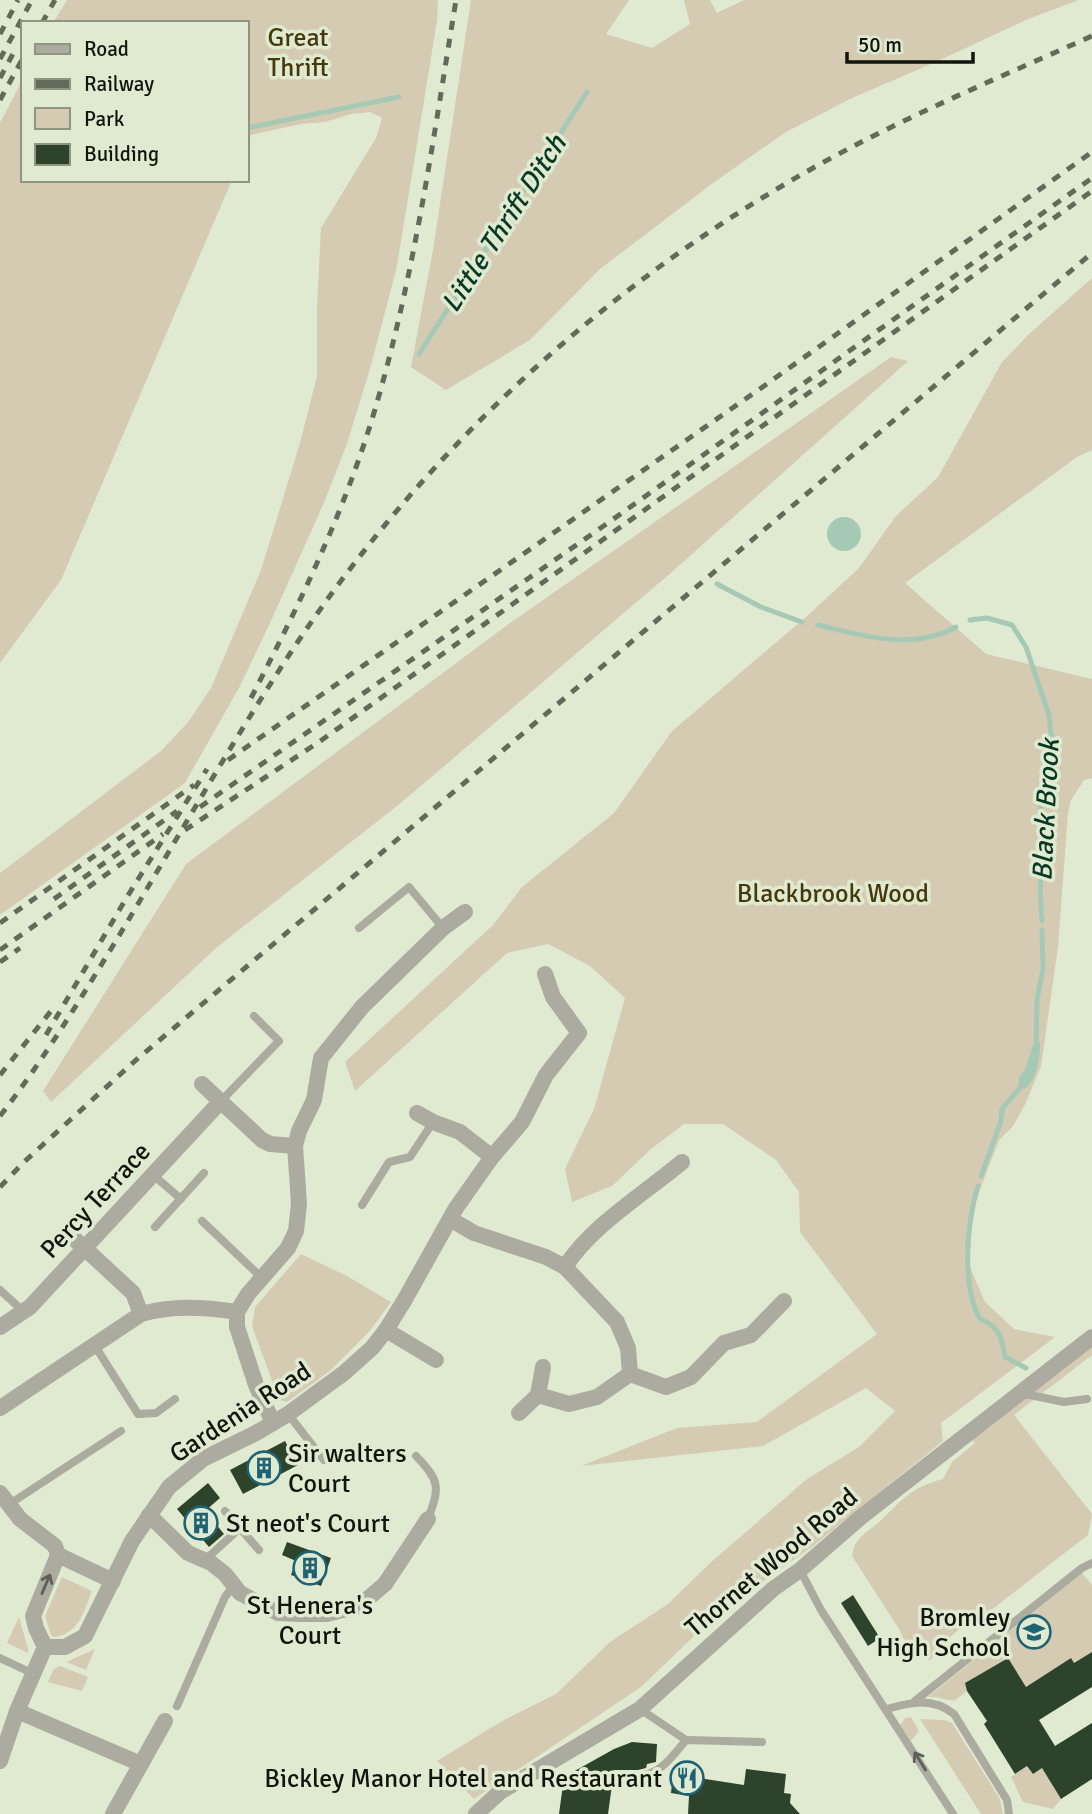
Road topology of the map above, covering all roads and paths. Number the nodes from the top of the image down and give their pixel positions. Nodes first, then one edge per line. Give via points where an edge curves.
1 (465, 912) dead end
2 (359, 928) dead end
3 (443, 928) junction
4 (545, 974) dead end
5 (254, 1016) dead end
6 (202, 1084) dead end
7 (221, 1101) junction
8 (416, 1113) dead end
9 (433, 1122) junction
10 (295, 1146) junction
11 (492, 1157) junction
12 (682, 1163) dead end
13 (204, 1173) dead end
14 (152, 1174) junction
15 (181, 1199) junction
16 (362, 1205) dead end
17 (450, 1219) junction
18 (202, 1221) dead end
19 (155, 1227) dead end
20 (68, 1233) dead end
21 (85, 1250) junction
22 (565, 1267) junction
23 (262, 1278) junction
24 (0, 1290) edge
25 (784, 1301) dead end
26 (23, 1311) junction
27 (237, 1312) junction
28 (141, 1314) junction
29 (0, 1327) edge
30 (386, 1330) junction
31 (1092, 1337) edge
32 (95, 1346) junction
33 (436, 1360) dead end
34 (543, 1367) dead end
35 (630, 1374) junction
36 (1020, 1393) junction
37 (538, 1395) junction
38 (176, 1399) dead end
39 (1087, 1399) dead end
40 (0, 1408) edge
41 (288, 1413) junction
42 (519, 1413) dead end
43 (273, 1423) junction
44 (121, 1431) dead end
45 (416, 1456) dead end
46 (324, 1460) dead end
47 (4, 1499) edge
48 (225, 1511) dead end
49 (149, 1515) junction
50 (428, 1519) joint
51 (240, 1528) junction
52 (259, 1550) dead end
53 (58, 1555) junction
54 (204, 1560) junction
55 (1092, 1563) edge
56 (800, 1570) junction
57 (113, 1581) junction
58 (234, 1585) junction
59 (45, 1647) junction
60 (0, 1658) edge
61 (34, 1674) junction
62 (915, 1701) junction
63 (177, 1706) dead end
64 (640, 1709) junction
65 (887, 1709) junction
66 (17, 1711) junction
67 (164, 1721) dead end
68 (686, 1740) junction
69 (762, 1742) dead end
70 (0, 1761) edge
71 (141, 1764) junction
72 (615, 1779) dead end
73 (113, 1814) edge
74 (476, 1814) edge
75 (953, 1814) edge
76 (1009, 1814) edge

1 - 3 street
2 - 3 lane via 409,887
3 - 10 street via 362,1007 321,1058 314,1100
4 - 11 street, Gardenia Road via 553,997 579,1032 546,1075 522,1122
5 - 7 lane via 279,1041
6 - 7 street
7 - 10 street via 262,1140
7 - 14 street, Percy Terrace
8 - 9 street
9 - 11 street via 460,1132
9 - 16 lane via 410,1157 389,1162
10 - 23 street via 296,1231
11 - 17 street, Gardenia Road
12 - 22 street via 604,1225
13 - 15 lane
14 - 15 lane
14 - 21 street, Percy Terrace
15 - 19 lane
17 - 22 street via 474,1233
17 - 30 street, Gardenia Road
18 - 23 lane
20 - 21 street
21 - 26 street, Percy Terrace
21 - 28 street via 133,1293
22 - 35 street via 617,1322 628,1348
23 - 27 street
24 - 26 lane
25 - 35 street via 751,1335 724,1343 691,1377 666,1387
26 - 29 street, Percy Terrace
27 - 28 street via 187,1307
27 - 43 street via 237,1327 260,1399
28 - 32 street
30 - 33 street
30 - 41 street, Gardenia Road via 344,1373
31 - 36 street, Thornet Wood Road
32 - 38 lane via 138,1414 156,1413
32 - 40 street
34 - 37 street
35 - 37 street via 597,1396 569,1404
36 - 39 lane via 1064,1402
36 - 56 street, Thornet Wood Road
37 - 42 street
41 - 43 street, Gardenia Road
41 - 46 lane
43 - 49 street, Gardenia Road via 203,1459 169,1487
44 - 47 lane
45 - 50 lane via 434,1474 437,1496
47 - 53 street via 32,1530 55,1546
48 - 51 lane
49 - 54 street via 188,1553
49 - 57 street, Gardenia Road
50 - 58 street via 385,1584 359,1606 327,1614 278,1613 240,1593
51 - 52 lane
51 - 54 lane
53 - 57 street
59 -> 53 street via 33,1616
54 - 58 street
55 - 62 lane
56 - 64 street, Thornet Wood Road
56 - 65 lane
57 - 59 street, Gardenia Road via 85,1636 65,1647
58 - 63 lane
59 - 61 street
60 - 61 lane
61 - 66 street
62 - 65 lane
62 - 76 lane via 954,1713 1007,1800
64 - 68 lane
64 - 74 street, Thornet Wood Road via 500,1792
75 -> 65 lane
66 - 70 street
66 - 71 street
67 - 71 street
68 - 69 lane
68 - 72 lane via 652,1775
71 - 73 street

